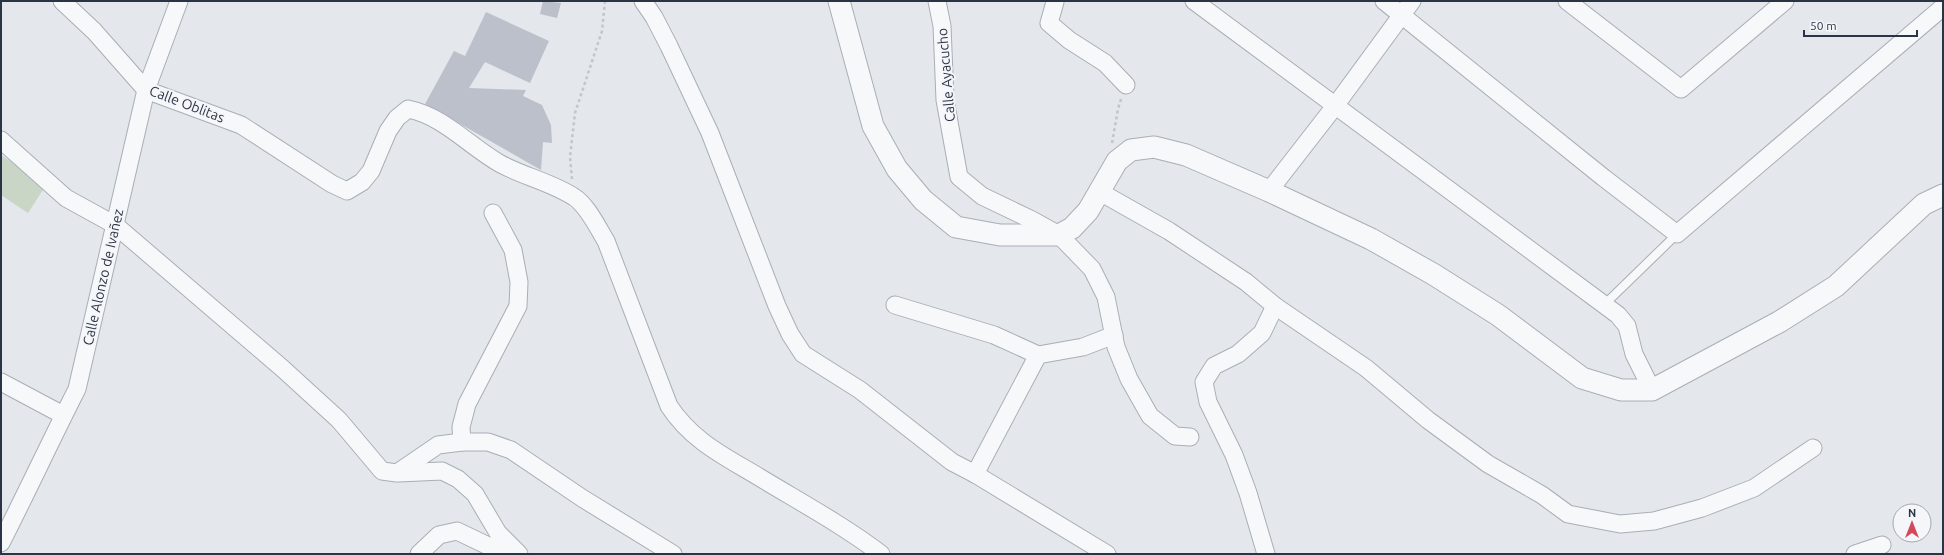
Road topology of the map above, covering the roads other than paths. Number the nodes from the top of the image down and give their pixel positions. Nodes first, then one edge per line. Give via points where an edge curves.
1 (62, 1) edge
2 (180, 1) edge
3 (643, 1) edge
4 (839, 1) edge
5 (937, 1) edge
6 (1056, 1) edge
7 (1194, 1) edge
8 (1384, 1) edge
9 (1412, 1) edge
10 (1567, 1) edge
11 (1777, 3) edge
12 (1943, 7) edge
13 (1401, 15) junction
14 (1126, 85) road end
15 (146, 90) junction
16 (1335, 106) junction
17 (1, 140) edge
18 (1269, 191) junction
19 (1100, 192) junction
20 (1943, 195) edge
21 (493, 213) dead end
22 (115, 225) junction
23 (1677, 234) junction
24 (1059, 235) junction
25 (1605, 304) junction
26 (895, 305) dead end
27 (1275, 306) junction
28 (1114, 335) junction
29 (1038, 355) junction
30 (1, 382) edge
31 (1652, 390) junction
32 (63, 415) junction
33 (1190, 437) dead end
34 (462, 442) junction
35 (1813, 448) dead end
36 (397, 473) junction
37 (975, 474) junction
38 (1, 543) edge
39 (1882, 545) dead end
40 (419, 554) edge
41 (506, 554) edge
42 (518, 554) edge
43 (673, 554) edge
44 (881, 554) edge
45 (1107, 554) edge
46 (1266, 554) edge
47 (1855, 554) edge

1 - 15 street, Calle Oblitas via 94,31
2 - 15 street, Calle Alonzo de Ivañez
3 - 37 street via 666,40 710,133 777,306 803,354 860,390 952,462
4 - 24 street via 873,126 896,169 924,200 956,227 1000,235
5 - 24 street, Calle Ayacucho via 942,26 945,100 960,177 982,196
6 - 14 street via 1049,23 1069,40 1105,62
7 - 16 street
8 - 13 street
9 - 13 street
10 - 11 street via 1681,89
12 - 23 street
13 - 16 street
13 - 23 street
15 - 22 street, Calle Alonzo de Ivañez
15 - 44 street, Calle Oblitas via 240,125 347,191 362,182 371,171 388,131 397,118 408,109 422,112 444,124 499,163 575,197 606,241 669,406 680,423 710,449 856,535
16 - 18 street
16 - 25 street
17 - 22 street via 66,198
18 - 19 street via 1186,155 1154,148 1131,150 1117,161
18 - 31 street via 1370,239 1434,274 1498,315 1582,378 1621,390
19 - 24 street via 1088,211 1072,228
19 - 27 street via 1169,231 1246,282
20 - 31 street via 1924,204 1836,286 1778,322
21 - 34 street via 513,250 519,282 518,306 467,404 461,427
22 - 32 street, Calle Alonzo de Ivañez via 77,389
22 - 36 street via 339,420 382,471
23 - 25 lane
24 - 28 street, Calle Ayacucho via 1092,269 1106,297
25 - 31 street via 1627,326 1634,354
26 - 29 street via 994,335
27 - 35 street via 1366,368 1428,420 1488,464 1542,495 1568,514 1620,524 1654,521 1702,508 1754,488
27 - 46 street via 1262,333 1238,354 1214,366 1204,382 1208,402 1234,455 1248,493
28 - 29 street via 1083,347
28 - 33 street, Calle Ayacucho via 1129,379 1150,416 1175,436
29 - 37 street
30 - 32 street
32 - 38 street, Calle Alonzo de Ivañez via 38,472
34 - 36 street via 438,445
34 - 43 street via 488,442 511,450 582,498
36 - 42 street via 442,472 458,479 475,494 498,533
37 - 45 street
39 - 47 street
40 - 41 street via 439,536 457,532

